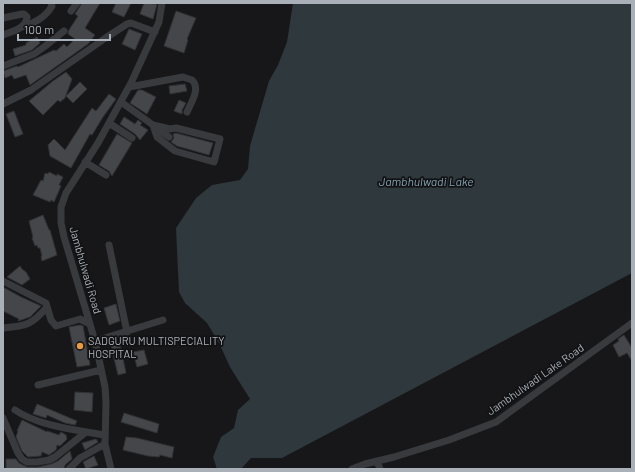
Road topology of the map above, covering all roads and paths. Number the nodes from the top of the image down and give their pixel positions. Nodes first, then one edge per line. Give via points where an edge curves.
1 (51, 3) edge
2 (77, 3) edge
3 (162, 3) edge
4 (71, 11) dead end
5 (3, 18) edge
6 (20, 28) junction
7 (64, 31) dead end
8 (155, 32) junction
9 (3, 35) edge
10 (3, 66) edge
11 (130, 86) junction
12 (121, 102) junction
13 (3, 104) edge
14 (187, 112) dead end
15 (109, 123) junction
16 (153, 125) junction
17 (170, 137) dead end
18 (132, 138) dead end
19 (85, 162) junction
20 (106, 175) dead end
21 (109, 245) dead end
22 (3, 281) edge
23 (47, 307) junction
24 (163, 320) dead end
25 (632, 323) edge
26 (90, 324) junction
27 (3, 328) edge
28 (127, 332) junction
29 (95, 341) junction
30 (101, 370) junction
31 (38, 385) dead end
32 (15, 410) dead end
33 (3, 418) edge
34 (86, 432) junction
35 (104, 435) junction
36 (104, 444) junction
37 (377, 461) junction
38 (69, 469) edge
39 (111, 469) edge
40 (352, 469) edge
41 (380, 469) edge

1 - 6 street via 49,11 35,23
2 - 4 street
3 - 8 street, Jambhulwadi Road
5 - 6 street via 24,14 27,17
6 - 9 street
7 - 10 street via 34,54
8 - 11 street, Jambhulwadi Road
8 - 13 street via 131,23 127,24 31,90
11 - 12 street, Jambhulwadi Road
11 - 14 street via 183,77 192,80 196,85 196,92
12 - 15 street, Jambhulwadi Road
12 - 16 street
15 - 18 street
15 - 19 street, Jambhulwadi Road
16 - 16 street via 157,137 175,151 214,162 220,139
16 - 17 street
19 - 20 street
19 - 26 street, Jambhulwadi Road via 66,193 61,207 61,222
21 - 28 street
22 - 23 street via 46,303
23 - 26 street via 56,326 80,319
23 - 27 street via 39,317 28,324
24 - 28 street
25 - 37 street, Jambhulwadi Lake Road via 496,422 449,440
26 - 29 street, Jambhulwadi Road
28 - 29 street
29 - 30 street, Jambhulwadi Road
30 - 31 street
30 - 35 street, Jambhulwadi Road via 106,395
32 - 34 street via 24,416
33 - 34 street via 18,453 27,462 55,457
34 - 35 street
35 - 36 street, Jambhulwadi Road
36 - 38 street via 80,458
36 - 39 street, Jambhulwadi Road
37 - 40 street, Jambhulwadi Lake Road
37 - 41 street

